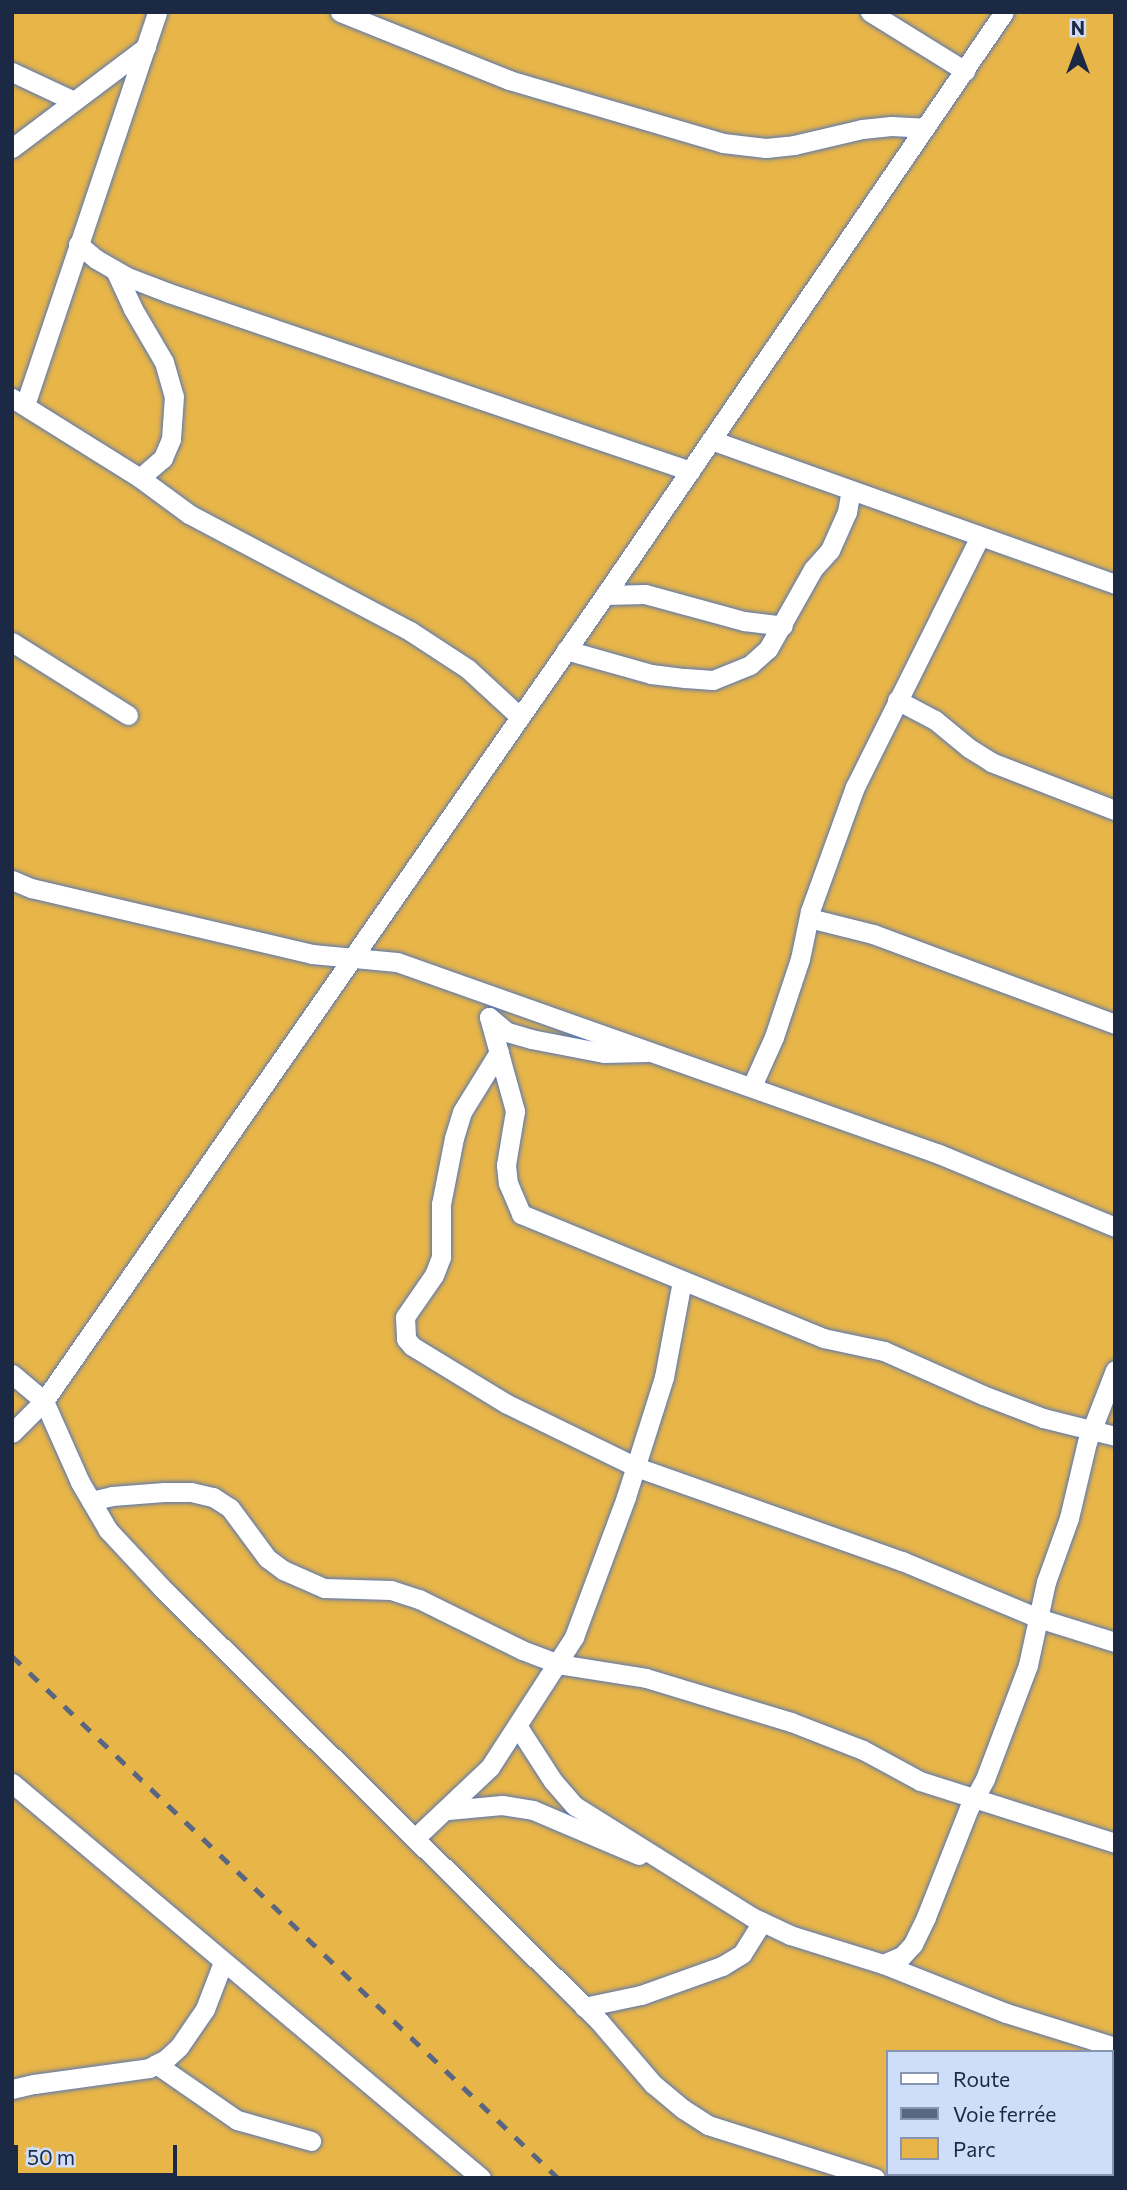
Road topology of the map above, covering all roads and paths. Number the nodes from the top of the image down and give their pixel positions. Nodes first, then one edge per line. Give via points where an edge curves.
1 (158, 12) edge
2 (340, 12) edge
3 (870, 12) edge
4 (1003, 12) edge
5 (146, 47) junction
6 (965, 71) junction
7 (12, 72) edge
8 (74, 101) junction
9 (925, 128) junction
10 (12, 148) edge
11 (78, 244) junction
12 (115, 270) junction
13 (18, 402) edge
14 (711, 440) junction
15 (690, 471) junction
16 (140, 478) junction
17 (851, 490) junction
18 (980, 536) junction
19 (1115, 584) edge
20 (605, 594) junction
21 (783, 626) junction
22 (12, 642) edge
23 (566, 650) junction
24 (897, 700) junction
25 (128, 715) dead end
26 (519, 716) junction
27 (1115, 810) edge
28 (12, 880) edge
29 (809, 918) junction
30 (354, 957) junction
31 (472, 989) junction
32 (489, 1017) junction
33 (1115, 1024) edge
34 (653, 1051) junction
35 (499, 1052) junction
36 (752, 1086) junction
37 (1115, 1227) edge
38 (682, 1281) junction
39 (1115, 1370) edge
40 (12, 1374) edge
41 (44, 1401) junction
42 (1092, 1432) junction
43 (12, 1433) edge
44 (1115, 1436) edge
45 (636, 1467) junction
46 (91, 1501) junction
47 (1038, 1618) junction
48 (1115, 1642) edge
49 (558, 1664) junction
50 (518, 1727) junction
51 (12, 1783) edge
52 (973, 1800) junction
53 (447, 1810) junction
54 (415, 1838) junction
55 (1115, 1843) edge
56 (666, 1862) junction
57 (762, 1922) junction
58 (223, 1962) junction
59 (883, 1964) junction
60 (584, 2007) junction
61 (1115, 2047) edge
62 (156, 2064) junction
63 (12, 2090) edge
64 (311, 2141) dead end
65 (481, 2178) edge
66 (875, 2178) edge

1 - 5 street
2 - 9 street via 509,80 723,142 766,148 891,126
3 - 6 street
4 - 6 street
5 - 8 street
5 - 11 street
6 - 9 street
7 - 8 street
8 - 10 street
9 - 14 street
11 - 12 street
11 - 13 street
12 - 15 street via 169,293
12 - 16 street via 164,362 174,396 171,439 163,458
13 - 16 street
14 - 15 street
14 - 17 street
15 - 20 street
16 - 26 street via 246,547 410,631 468,669
17 - 18 street
17 - 21 street via 840,532 813,569
18 - 19 street
18 - 24 street
20 - 21 street via 645,594 744,621
20 - 23 street
21 - 23 street via 750,665 713,680 651,674
22 - 25 street
23 - 26 street
24 - 27 street via 935,720 991,762
24 - 29 street via 855,787
26 - 30 street
28 - 30 street via 312,954
29 - 33 street via 873,934
29 - 36 street via 800,959
30 - 31 street via 397,961
30 - 41 street
31 - 32 street
31 - 34 street
32 - 34 street via 508,1032 580,1049 629,1055
32 - 35 street
34 - 36 street
35 - 38 street via 515,1111 506,1150 508,1183 520,1214
35 - 45 street via 462,1112 446,1168 441,1257 405,1317 406,1339 436,1363 508,1404
36 - 37 street via 939,1154
38 - 42 street via 822,1338 884,1351 983,1395
38 - 45 street via 664,1377
39 - 42 street
40 - 41 street
41 - 43 street
41 - 46 street
42 - 44 street
42 - 47 street
45 - 47 street via 902,1561
45 - 49 street via 592,1592
46 - 49 street via 164,1492 213,1497 230,1508 267,1558 284,1570 324,1588 391,1590 419,1599
46 - 54 street via 108,1530 163,1589
47 - 48 street
47 - 52 street via 1028,1665
49 - 50 street
49 - 52 street via 646,1678 791,1722
50 - 53 street via 490,1767
50 - 56 street via 553,1781 575,1805
51 - 58 street
52 - 55 street
52 - 59 street via 913,1944 902,1956
53 - 54 street
53 - 56 street via 502,1805 533,1810 641,1856
54 - 60 street
56 - 57 street
57 - 59 street
57 - 60 street via 742,1954 722,1966 641,1995
58 - 62 street via 205,2010 179,2047
58 - 65 street
59 - 61 street via 1006,2013
60 - 66 street via 653,2084 708,2125
62 - 63 street
62 - 64 street via 237,2120

